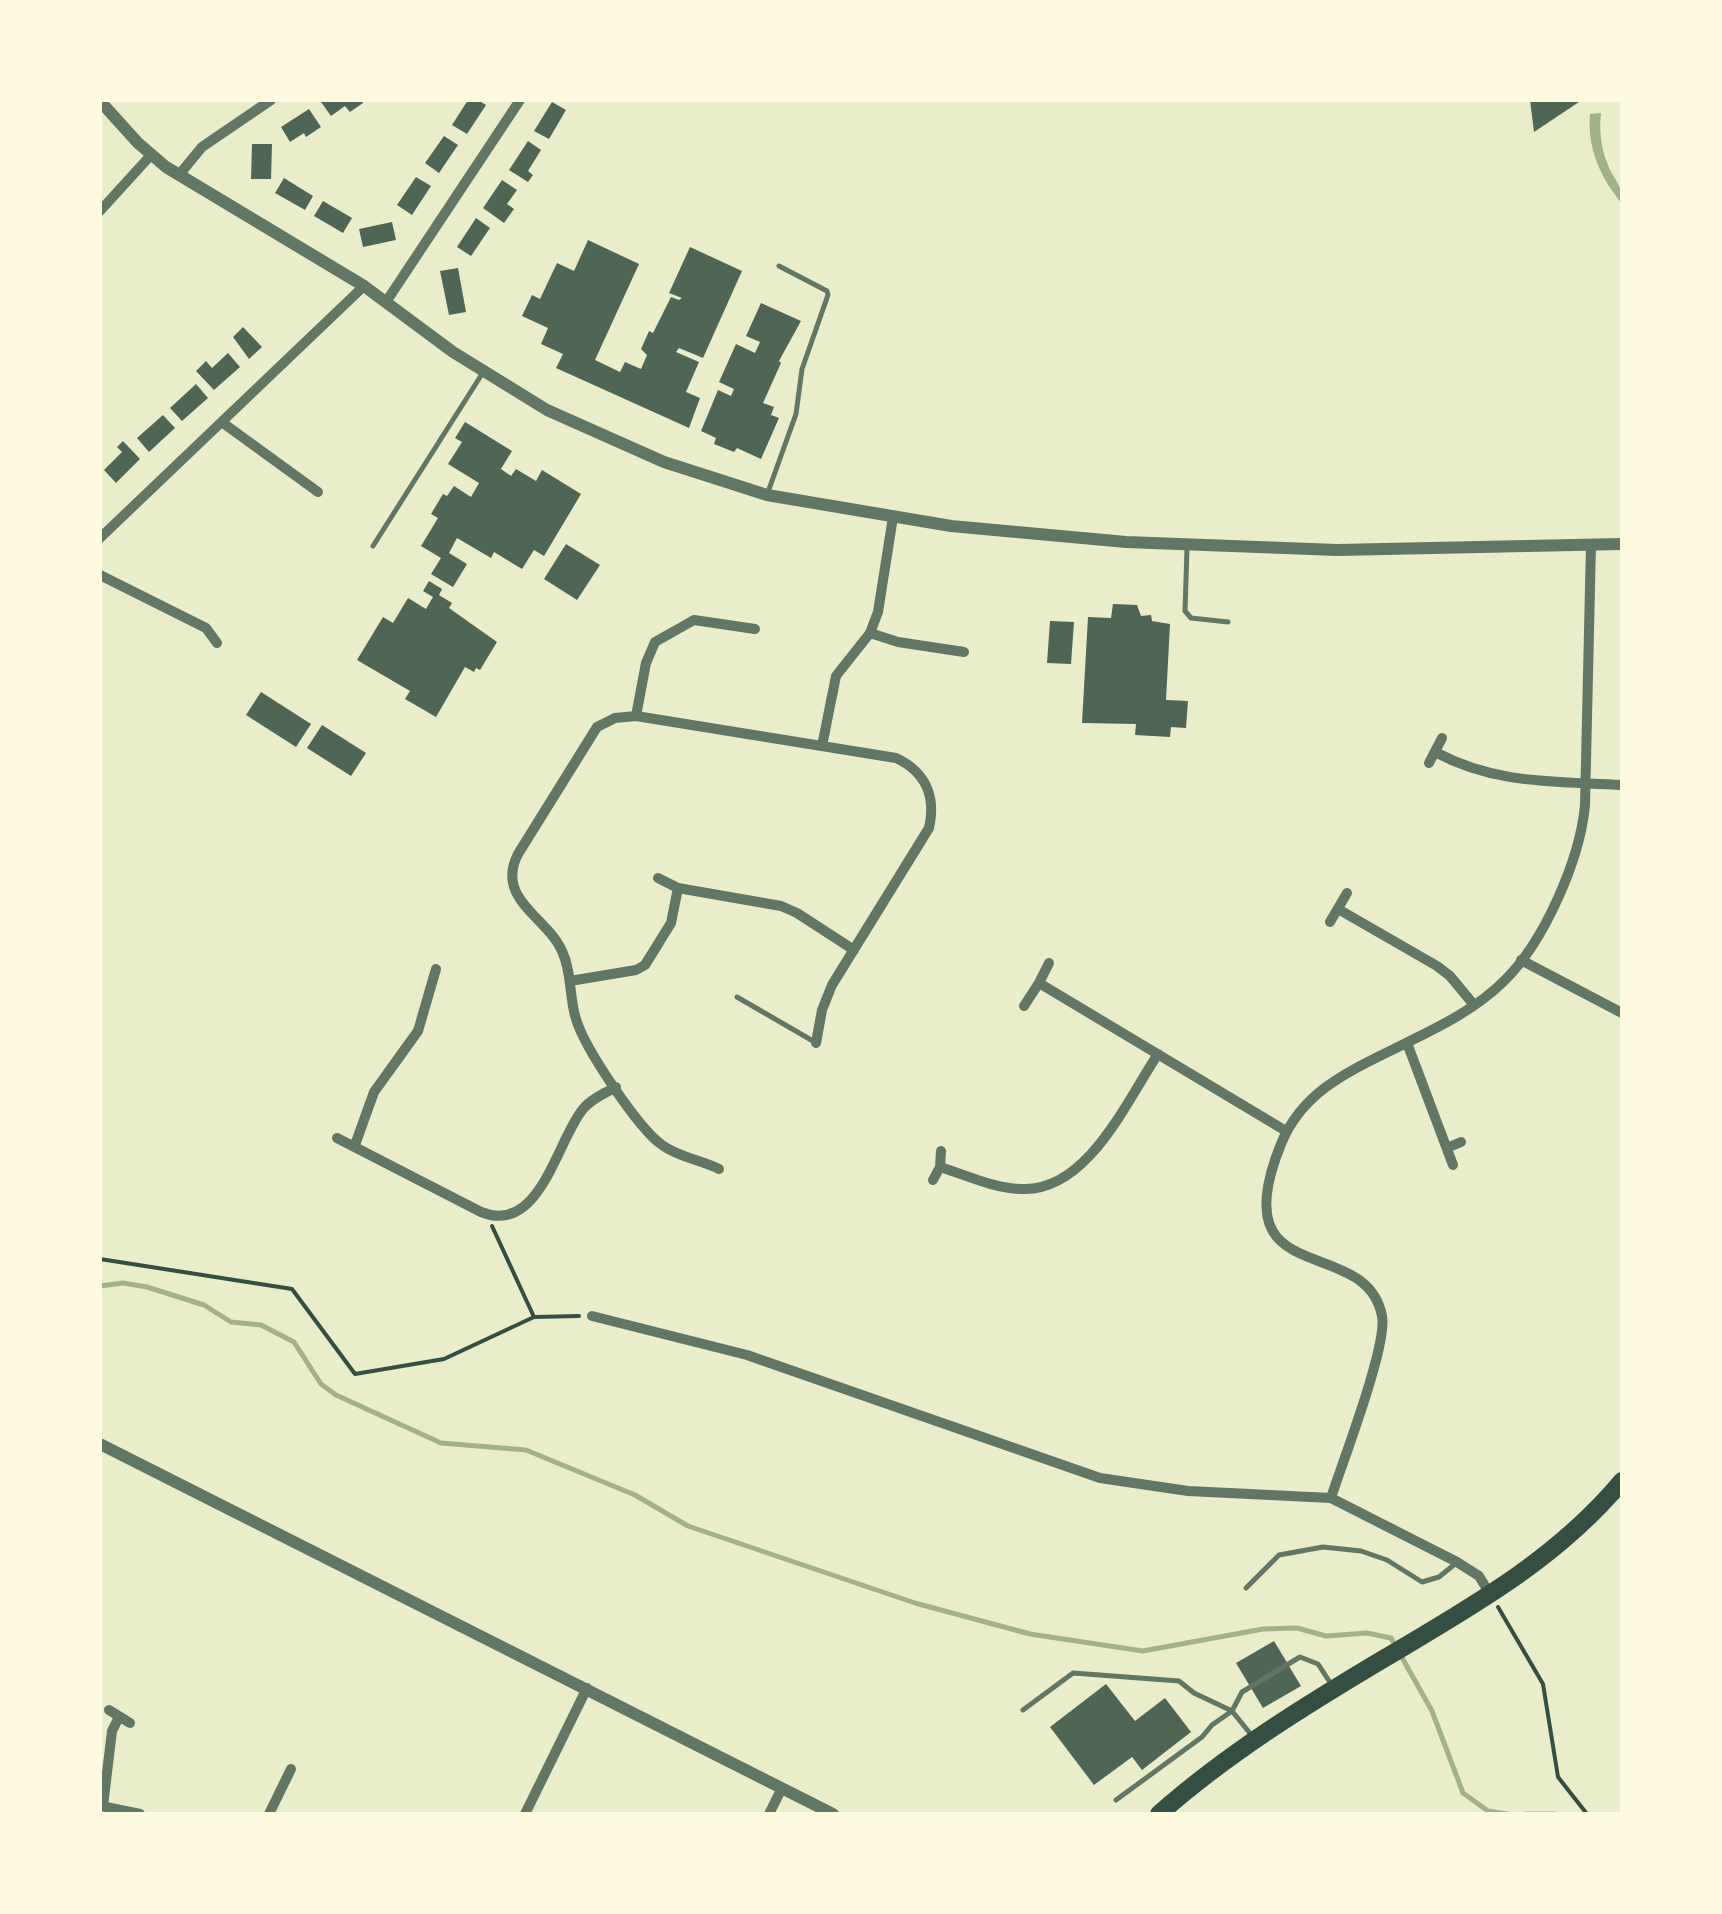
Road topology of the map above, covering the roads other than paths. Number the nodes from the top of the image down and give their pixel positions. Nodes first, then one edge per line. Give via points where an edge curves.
1 (271, 100) edge
2 (520, 100) edge
3 (100, 101) edge
4 (151, 155) junction
5 (180, 175) junction
6 (100, 211) edge
7 (779, 266) dead end
8 (364, 286) junction
9 (386, 302) junction
10 (483, 372) junction
11 (223, 423) junction
12 (318, 492) dead end
13 (766, 494) junction
14 (893, 518) junction
15 (100, 538) edge
16 (1591, 544) junction
17 (1622, 544) edge
18 (1187, 545) junction
19 (373, 546) dead end
20 (100, 575) edge
21 (1228, 622) dead end
22 (755, 629) dead end
23 (870, 633) junction
24 (217, 643) dead end
25 (964, 652) dead end
26 (636, 716) junction
27 (1442, 738) dead end
28 (822, 746) junction
29 (1435, 752) junction
30 (1429, 764) dead end
31 (1586, 783) junction
32 (1622, 785) edge
33 (658, 878) dead end
34 (678, 888) junction
35 (1347, 893) dead end
36 (1338, 909) junction
37 (1330, 922) dead end
38 (854, 950) junction
39 (1521, 960) junction
40 (1049, 963) dead end
41 (436, 969) dead end
42 (570, 980) junction
43 (1038, 983) junction
44 (737, 997) dead end
45 (1474, 1005) junction
46 (1024, 1006) dead end
47 (1622, 1013) edge
48 (816, 1043) joint
49 (1407, 1043) junction
50 (1158, 1054) junction
51 (616, 1087) junction
52 (1286, 1132) junction
53 (337, 1138) dead end
54 (1461, 1142) dead end
55 (355, 1146) junction
56 (1446, 1148) junction
57 (940, 1152) dead end
58 (1452, 1166) dead end
59 (940, 1167) junction
60 (719, 1169) dead end
61 (933, 1180) dead end
62 (592, 1316) road end
63 (100, 1444) edge
64 (1622, 1481) edge
65 (1331, 1498) junction
66 (1458, 1562) junction
67 (1246, 1588) dead end
68 (1491, 1596) junction
69 (587, 1688) junction
70 (1334, 1689) junction
71 (1023, 1710) dead end
72 (1232, 1711) junction
73 (119, 1717) dead end
74 (1254, 1739) junction
75 (292, 1768) dead end
76 (782, 1788) junction
77 (1116, 1800) dead end
78 (102, 1806) edge
79 (140, 1814) edge
80 (269, 1814) edge
81 (525, 1814) edge
82 (769, 1814) edge
83 (833, 1814) edge
84 (1159, 1814) edge

1 - 5 street via 202,147
2 - 9 street
3 - 4 street
4 - 5 street
4 - 6 street
5 - 8 street
7 - 13 lane via 828,295
8 - 9 street
8 - 11 street
9 - 10 street
10 - 13 street via 633,450
10 - 19 lane
11 - 12 street
11 - 15 street
13 - 14 street
14 - 18 street
14 - 23 street
16 - 17 street
16 - 18 street via 1336,550
16 - 31 street
18 - 21 lane via 1185,611 1191,618
20 - 24 street via 206,628
22 - 26 street via 694,620 655,642
23 - 25 street
23 - 28 street via 836,676
26 - 28 street
26 - 42 street via 597,727 514,861 516,893 558,942
27 - 29 street
28 - 38 street via 908,764 926,785 933,807 929,828
29 - 30 street
29 - 31 street via 1501,778
31 - 32 street
31 - 39 street via 1574,862
33 - 34 street
34 - 38 street via 798,912
34 - 42 street via 671,923 645,965
35 - 36 street
36 - 37 street
36 - 45 street via 1437,966
38 - 48 street via 826,996
39 - 45 street
39 - 47 street
40 - 43 street
41 - 55 street via 418,1031 374,1092
42 - 51 street via 578,1026
43 - 46 street
43 - 50 street
44 - 48 lane
45 - 49 street
49 - 52 street via 1332,1081
49 - 56 street
50 - 52 street
50 - 59 street via 1089,1159 1062,1182 1019,1190
51 - 55 street via 581,1110 534,1198 506,1214 488,1215
51 - 60 street via 659,1144
52 - 65 street via 1266,1186 1274,1234 1289,1248 1361,1282 1379,1305 1383,1324
53 - 55 street
54 - 56 street
56 - 58 street
57 - 59 street
59 - 61 street
62 - 65 street via 747,1355 1100,1478 1188,1491
63 - 69 street
64 - 68 main road via 1595,1513
65 - 66 street
66 - 67 lane via 1422,1582 1374,1555 1323,1547 1279,1555
66 - 68 street
68 - 70 main road
69 - 76 street
69 - 81 street
70 - 72 lane via 1318,1664 1300,1658 1242,1692
70 - 74 main road
71 - 72 lane via 1074,1672 1178,1681
72 - 74 lane
72 - 77 lane
73 - 78 street
74 - 84 main road
75 - 80 street
76 - 82 street
76 - 83 street
78 - 79 street

